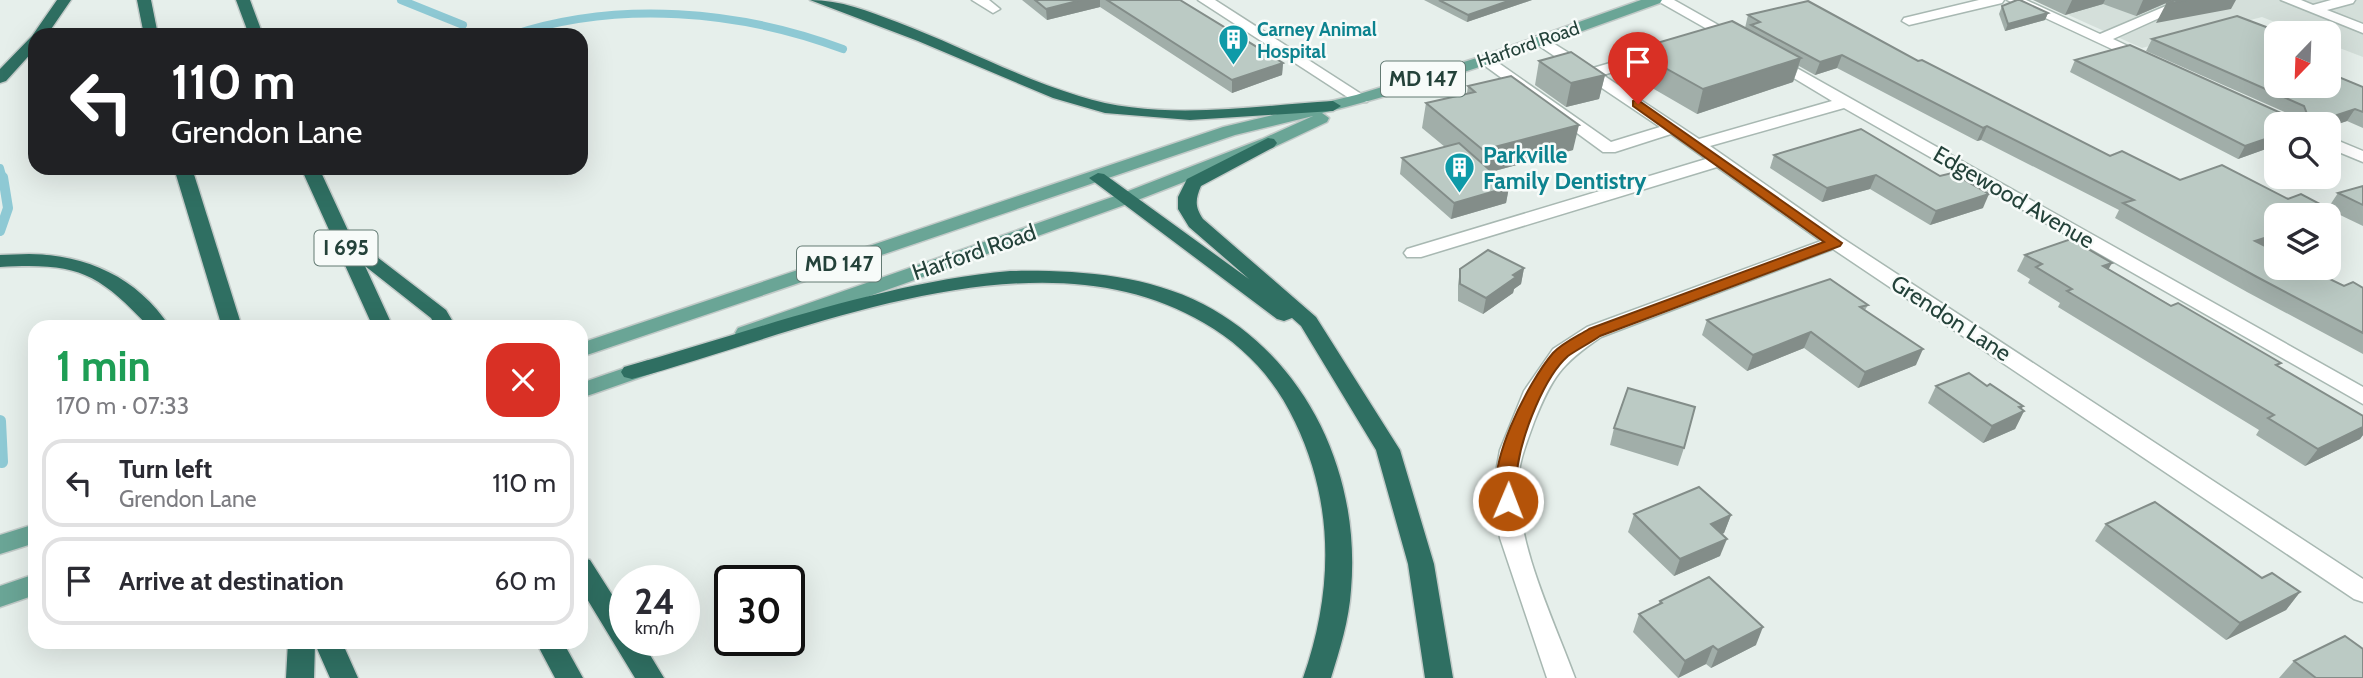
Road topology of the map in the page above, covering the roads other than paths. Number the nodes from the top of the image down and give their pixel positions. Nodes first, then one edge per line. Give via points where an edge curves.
1 (64, 0) edge
2 (144, 0) edge
3 (243, 0) edge
4 (817, 0) edge
5 (979, 0) edge
6 (1205, 0) edge
7 (1655, 0) edge
8 (1663, 0) edge
9 (1997, 0) edge
10 (2014, 0) edge
11 (2192, 0) edge
12 (2288, 0) edge
13 (2348, 0) edge
14 (993, 9) dead end
15 (2313, 9) junction
16 (1909, 21) dead end
17 (44, 28) edge
18 (150, 28) edge
19 (253, 28) edge
20 (2363, 29) edge
21 (1726, 35) junction
22 (2100, 39) junction
23 (1540, 40) junction
24 (1699, 42) edge
25 (28, 48) edge
26 (1672, 50) edge
27 (1485, 60) junction
28 (2164, 68) edge
29 (1592, 73) junction
30 (0, 79) edge
31 (1361, 99) junction
32 (1847, 102) junction
33 (1333, 106) junction
34 (1673, 128) junction
35 (1268, 143) junction
36 (1696, 145) junction
37 (2341, 147) edge
38 (2363, 157) edge
39 (1719, 161) junction
40 (185, 175) edge
41 (313, 175) edge
42 (1098, 178) junction
43 (1124, 199) junction
44 (342, 239) junction
45 (1835, 243) junction
46 (1414, 253) dead end
47 (0, 261) edge
48 (153, 320) edge
49 (230, 320) edge
50 (380, 320) edge
51 (442, 320) edge
52 (1325, 346) junction
53 (588, 349) edge
54 (632, 372) junction
55 (588, 388) edge
56 (2363, 397) edge
57 (28, 535) edge
58 (0, 545) edge
59 (588, 578) edge
60 (28, 587) edge
61 (2363, 592) edge
62 (0, 597) edge
63 (302, 649) edge
64 (331, 649) edge
65 (553, 649) edge
66 (300, 678) edge
67 (344, 678) edge
68 (569, 678) edge
69 (650, 678) edge
70 (1317, 678) edge
71 (1439, 678) edge
72 (1561, 678) edge

1 - 17 highway
2 - 18 highway
3 - 19 highway
4 - 33 highway via 905,29 1063,97 1104,108 1189,117
5 - 14 street
6 - 31 street
7 - 23 main road, Harford Road / MD 147
8 - 21 street, Edgewood Avenue
9 - 16 street
10 - 22 street
11 - 22 street
12 - 15 street
13 - 15 street
15 - 20 street
21 - 24 street
21 - 32 street, Edgewood Avenue
22 - 28 street
23 - 27 main road, Harford Road / MD 147
23 - 29 street, Grendon Lane
25 - 30 highway
26 - 29 street
27 - 31 main road, Harford Road / MD 147
27 - 34 street via 1609,148
29 - 34 street, Grendon Lane
31 - 33 main road, Harford Road / MD 147
31 - 35 main road, Harford Road / MD 147
32 - 36 street
32 - 56 street, Edgewood Avenue
33 - 42 main road, Harford Road / MD 147 via 1228,131
34 - 36 street, Grendon Lane
35 - 43 main road, Harford Road / MD 147
35 - 52 highway via 1193,183 1187,209 1196,223 1309,321
36 - 39 street, Grendon Lane
37 - 38 street
39 - 45 street, Grendon Lane
39 - 46 street
40 - 49 highway
41 - 44 highway, I 695
42 - 43 highway
42 - 53 main road, Harford Road / MD 147
43 - 52 highway
43 - 54 main road, Harford Road / MD 147
44 - 50 highway, I 695
44 - 51 highway
45 - 61 street, Grendon Lane
45 - 72 street via 1594,332 1560,354 1541,380 1524,413 1506,482 1512,538
47 - 48 highway via 81,265 113,281
52 - 71 highway via 1388,450 1421,564
54 - 55 main road, Harford Road / MD 147
54 - 70 highway via 869,303 1010,277 1123,284 1211,315 1268,359 1290,388 1324,464 1340,534 1339,590 1331,642
57 - 58 main road
59 - 69 highway
60 - 62 main road
63 - 66 highway
64 - 67 highway
65 - 68 highway

